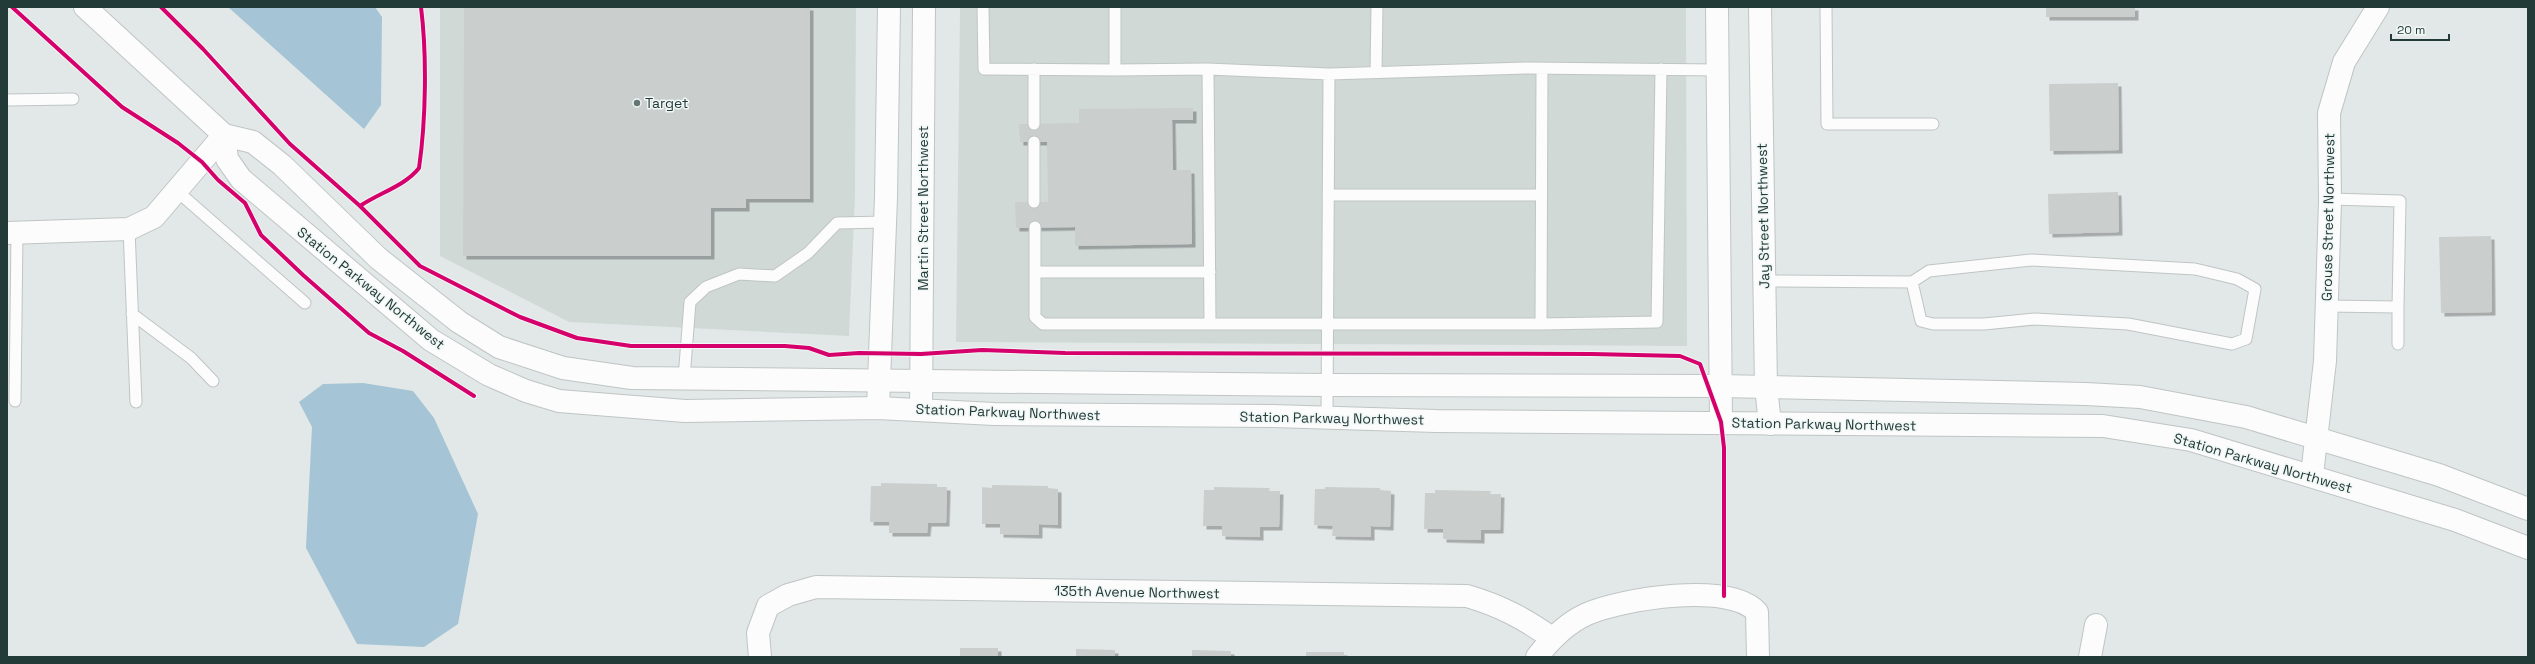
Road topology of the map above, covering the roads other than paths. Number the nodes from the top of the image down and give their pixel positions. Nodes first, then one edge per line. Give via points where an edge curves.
1 (85, 7) edge
2 (889, 7) edge
3 (924, 7) edge
4 (983, 7) edge
5 (1115, 7) edge
6 (1377, 7) edge
7 (1717, 7) edge
8 (1760, 7) edge
9 (1826, 7) edge
10 (2378, 7) edge
11 (1542, 68) junction
12 (1034, 69) junction
13 (1208, 69) junction
14 (1661, 69) junction
15 (1115, 70) junction
16 (1718, 70) junction
17 (1376, 72) junction
18 (1329, 74) junction
19 (73, 99) dead end
20 (7, 100) edge
21 (1034, 124) dead end
22 (1933, 124) dead end
23 (224, 135) junction
24 (1034, 142) dead end
25 (177, 192) junction
26 (1328, 195) junction
27 (1542, 195) junction
28 (2330, 199) junction
29 (1034, 202) dead end
30 (885, 222) junction
31 (1035, 227) dead end
32 (129, 229) junction
33 (12, 233) edge
34 (1035, 272) junction
35 (1210, 272) junction
36 (1764, 281) junction
37 (1912, 282) junction
38 (305, 303) dead end
39 (2327, 306) junction
40 (2398, 307) junction
41 (132, 314) junction
42 (1328, 322) junction
43 (1210, 324) junction
44 (1540, 324) junction
45 (2398, 344) dead end
46 (684, 378) junction
47 (880, 380) junction
48 (213, 381) dead end
49 (921, 381) junction
50 (1327, 385) junction
51 (1721, 386) junction
52 (1766, 387) junction
53 (15, 401) dead end
54 (136, 402) dead end
55 (878, 408) junction
56 (921, 410) junction
57 (685, 411) junction
58 (1327, 417) junction
59 (1721, 422) junction
60 (1770, 424) junction
61 (2316, 439) junction
62 (2312, 475) junction
63 (2528, 509) edge
64 (2528, 548) edge
65 (2096, 625) dead end
66 (1552, 638) junction
67 (760, 657) edge
68 (1537, 657) edge
69 (1758, 657) edge
70 (2090, 657) edge

1 - 23 street, Station Parkway Northwest
2 - 30 street
3 - 49 street, Martin Street Northwest
4 - 12 lane via 984,69
5 - 15 lane
6 - 17 lane
7 - 16 street
8 - 36 street, Jay Street Northwest
9 - 22 lane via 1827,124
10 - 28 street, Grouse Street Northwest via 2344,62 2329,113
11 - 14 lane
11 - 17 lane
11 - 27 lane
12 - 15 lane
12 - 21 lane
13 - 15 lane
13 - 18 lane
13 - 35 lane
14 - 16 lane
14 - 44 lane via 1657,322
16 - 51 street
17 - 18 lane
18 - 26 lane
19 - 20 lane
23 - 25 street
23 - 46 street, Station Parkway Northwest via 253,142 282,165 378,258 459,322 499,347 563,368 632,378
23 - 57 street, Station Parkway Northwest via 227,159 241,179 431,340 489,375 526,391 559,401
24 - 29 lane
25 - 32 street via 154,217
25 - 38 lane
26 - 27 lane
26 - 42 lane
27 - 44 lane
28 - 39 street, Grouse Street Northwest
28 - 40 lane via 2400,201
30 - 46 lane via 837,223 808,253 775,276 738,274 706,286 690,302
30 - 47 street
31 - 34 lane
32 - 33 street
32 - 41 lane
33 - 53 lane
34 - 35 lane
34 - 43 lane via 1035,317 1043,324
35 - 43 lane
36 - 37 lane
36 - 52 street, Jay Street Northwest
37 - 37 lane via 1929,271 2031,260 2195,269 2237,278 2256,289 2246,339 2232,344 2128,324 2035,318 1984,324 1933,324 1921,320
39 - 40 lane
39 - 61 street, Grouse Street Northwest via 2325,361
40 - 45 lane
41 - 48 lane via 191,358
41 - 54 lane
42 - 43 lane
42 - 44 lane
42 - 50 lane
46 - 47 street, Station Parkway Northwest
46 - 57 street
47 - 49 street, Station Parkway Northwest
47 - 55 street
49 - 50 street, Station Parkway Northwest
49 - 56 street, Martin Street Northwest
50 - 51 street, Station Parkway Northwest
50 - 58 lane
51 - 52 street, Station Parkway Northwest
51 - 59 street
52 - 60 street, Jay Street Northwest
52 - 61 street, Station Parkway Northwest via 2140,397 2246,417
55 - 56 street, Station Parkway Northwest
55 - 57 street, Station Parkway Northwest
56 - 58 street, Station Parkway Northwest via 994,414
58 - 59 street, Station Parkway Northwest via 1436,421
59 - 60 street, Station Parkway Northwest
60 - 62 street, Station Parkway Northwest via 2103,426 2191,440
61 - 62 street, Grouse Street Northwest
61 - 63 street, Station Parkway Northwest via 2439,476
62 - 64 street, Station Parkway Northwest via 2455,520
65 - 70 street
66 - 67 street, 135th Avenue Northwest via 1517,614 1496,604 1467,596 816,587 788,595 768,606 758,633
66 - 68 street
66 - 69 street via 1587,614 1628,602 1670,595 1724,596 1751,606 1757,612

